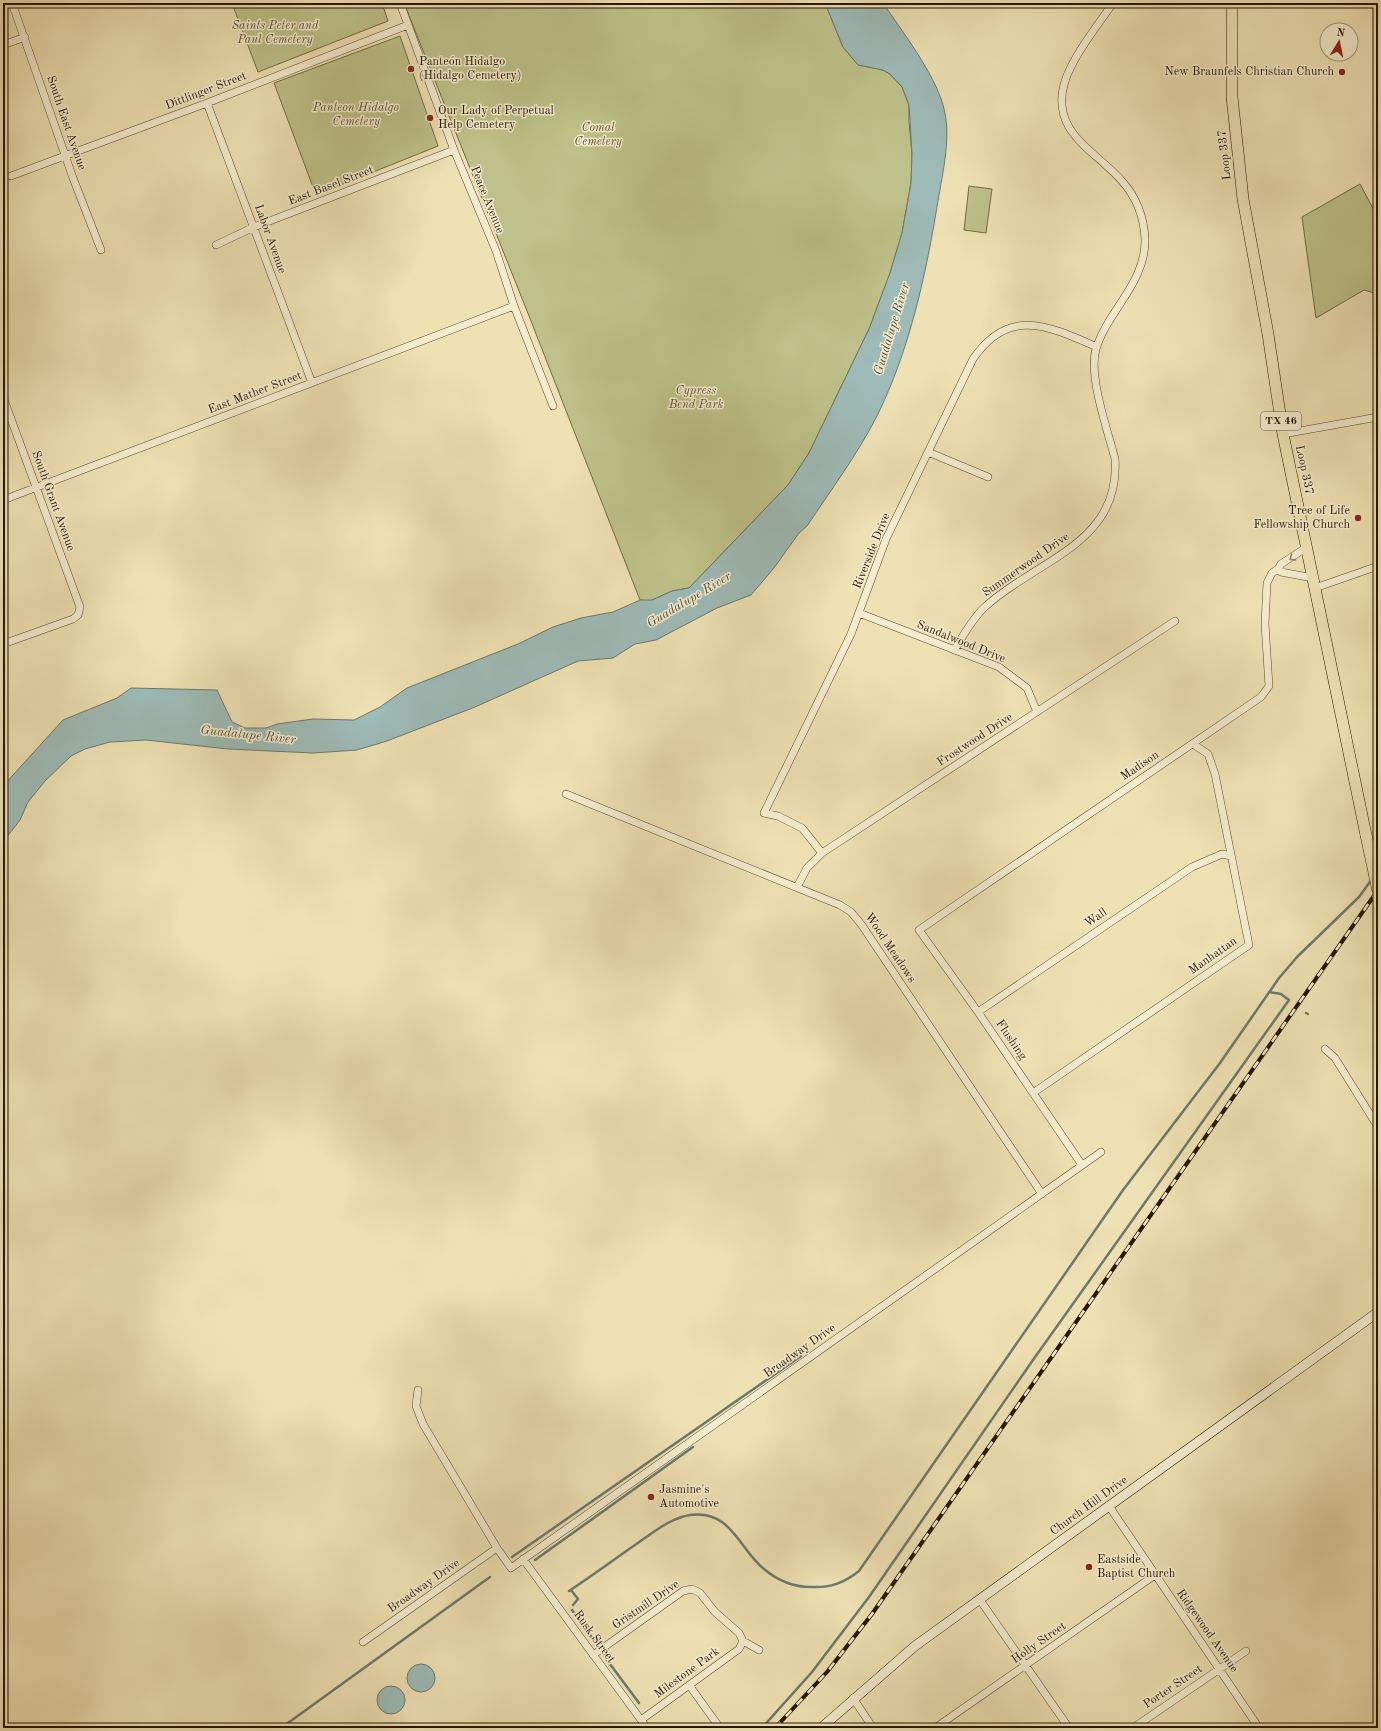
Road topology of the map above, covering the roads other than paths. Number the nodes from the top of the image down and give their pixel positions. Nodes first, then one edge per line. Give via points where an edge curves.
1 (12, 3) edge
2 (400, 3) edge
3 (1112, 3) edge
4 (1232, 3) edge
5 (408, 25) junction
6 (25, 37) junction
7 (3, 45) edge
8 (208, 103) junction
9 (454, 150) junction
10 (65, 156) junction
11 (11, 176) dead end
12 (254, 227) junction
13 (216, 245) dead end
14 (101, 250) dead end
15 (514, 306) junction
16 (1097, 347) junction
17 (312, 383) junction
18 (3, 397) edge
19 (553, 406) dead end
20 (1378, 417) edge
21 (1283, 434) junction
22 (928, 452) junction
23 (988, 476) dead end
24 (37, 488) junction
25 (3, 500) edge
26 (1307, 547) junction
27 (1378, 566) edge
28 (1278, 569) junction
29 (1314, 583) junction
30 (859, 613) junction
31 (1176, 621) dead end
32 (3, 644) edge
33 (954, 650) junction
34 (1037, 712) junction
35 (1192, 744) junction
36 (566, 794) dead end
37 (822, 853) junction
38 (1231, 856) junction
39 (797, 887) junction
40 (1378, 891) edge
41 (919, 930) joint
42 (978, 1012) junction
43 (1325, 1049) dead end
44 (1033, 1093) junction
45 (1378, 1127) edge
46 (1101, 1152) dead end
47 (1082, 1165) junction
48 (1042, 1194) junction
49 (1378, 1312) edge
50 (418, 1390) dead end
51 (1108, 1506) junction
52 (497, 1548) junction
53 (524, 1559) junction
54 (1155, 1575) junction
55 (980, 1600) junction
56 (743, 1641) junction
57 (363, 1642) dead end
58 (759, 1650) dead end
59 (1246, 1651) dead end
60 (593, 1655) junction
61 (1026, 1665) junction
62 (1220, 1669) junction
63 (689, 1685) junction
64 (853, 1698) junction
65 (641, 1720) junction
66 (647, 1728) edge
67 (720, 1728) edge
68 (821, 1728) edge
69 (873, 1728) edge
70 (935, 1728) edge
71 (1069, 1728) edge
72 (1133, 1728) edge
73 (1260, 1728) edge

1 - 6 street, South East Avenue
2 - 5 street, Peace Avenue
3 - 16 street, Summerwood Drive via 1069,72 1062,97 1071,130 1087,150 1123,182 1136,201 1144,228 1145,241 1139,269
4 - 21 main road, Loop 337 / TX 46 via 1231,73 1238,165
5 - 8 street, Dittlinger Street
5 - 9 street, Peace Avenue
6 - 7 street
6 - 10 street, South East Avenue
8 - 10 street, Dittlinger Street
8 - 12 street, Labor Avenue
9 - 12 street, East Basel Street
9 - 15 street, Peace Avenue via 496,251
10 - 11 street, Dittlinger Street
10 - 14 street, South East Avenue
12 - 13 street, East Basel Street
12 - 17 street, Labor Avenue
15 - 17 street, East Mather Street
15 - 19 street, Peace Avenue
16 - 22 street, Riverside Drive via 1043,326 1023,324 1000,331 989,339 973,359
16 - 33 street, Summerwood Drive via 1095,372 1115,470 1105,509 1096,525 1063,555 1008,588 985,606
17 - 24 street, East Mather Street
18 - 24 street, South Grant Avenue
20 - 21 street
21 - 26 main road, Loop 337 / TX 46
22 - 23 street
22 - 30 street, Riverside Drive via 878,558
24 - 25 street, East Mather Street
24 - 32 street, South Grant Avenue via 80,604 79,613 73,620
26 -> 28 street, Madison via 1281,564
26 - 29 main road, Loop 337 / TX 46
27 - 29 street via 1356,575
28 - 29 street
28 - 35 street, Madison via 1269,577 1266,590 1265,624 1269,680 1267,690 1261,697
29 - 40 main road, Loop 337 / TX 46, bridge
30 - 33 street, Sandalwood Drive
30 - 37 street, Riverside Drive via 834,671 764,813 778,816 802,828
31 - 34 street, Frostwood Drive
33 - 34 street, Sandalwood Drive via 999,667 1018,680 1027,688
34 - 37 street, Frostwood Drive
35 - 38 street, Manhattan via 1208,754 1212,762
35 - 41 street, Madison
36 - 39 street, Wood Meadows
37 - 39 street, Frostwood Drive via 806,868
38 - 42 street, Wall via 1222,854 1192,867
38 - 44 street, Manhattan via 1249,945
39 - 48 street, Wood Meadows via 840,904 857,918
41 - 42 street, Flushing
42 - 44 street, Flushing
43 - 45 street via 1335,1058
44 - 47 street, Flushing
46 - 47 street, Broadway Drive
47 - 48 street, Broadway Drive
48 - 53 street, Broadway Drive
49 - 51 street, Church Hill Drive
50 - 52 street via 416,1406 423,1424
51 - 54 street, Ridgewood Avenue
51 - 55 street, Church Hill Drive
52 - 53 street, Broadway Drive via 511,1568
52 - 57 street, Broadway Drive
53 - 60 street, Rusk Street
54 - 61 street, Holly Street
54 - 62 street, Ridgewood Avenue
55 - 61 street
55 - 64 street, Church Hill Drive via 915,1646
56 - 58 street
56 - 60 street, Gristmill Drive via 739,1633 715,1612 700,1593 692,1589 683,1591
56 - 63 street, Milestone Park via 739,1649
59 - 62 street, Porter Street
60 - 65 street, Rusk Street
61 - 70 street, Holly Street
61 - 71 street
62 - 72 street, Porter Street
62 - 73 street, Ridgewood Avenue
63 - 65 street, Milestone Park
63 - 67 street
64 - 68 street, Church Hill Drive
64 - 69 street
65 - 66 street, Rusk Street

